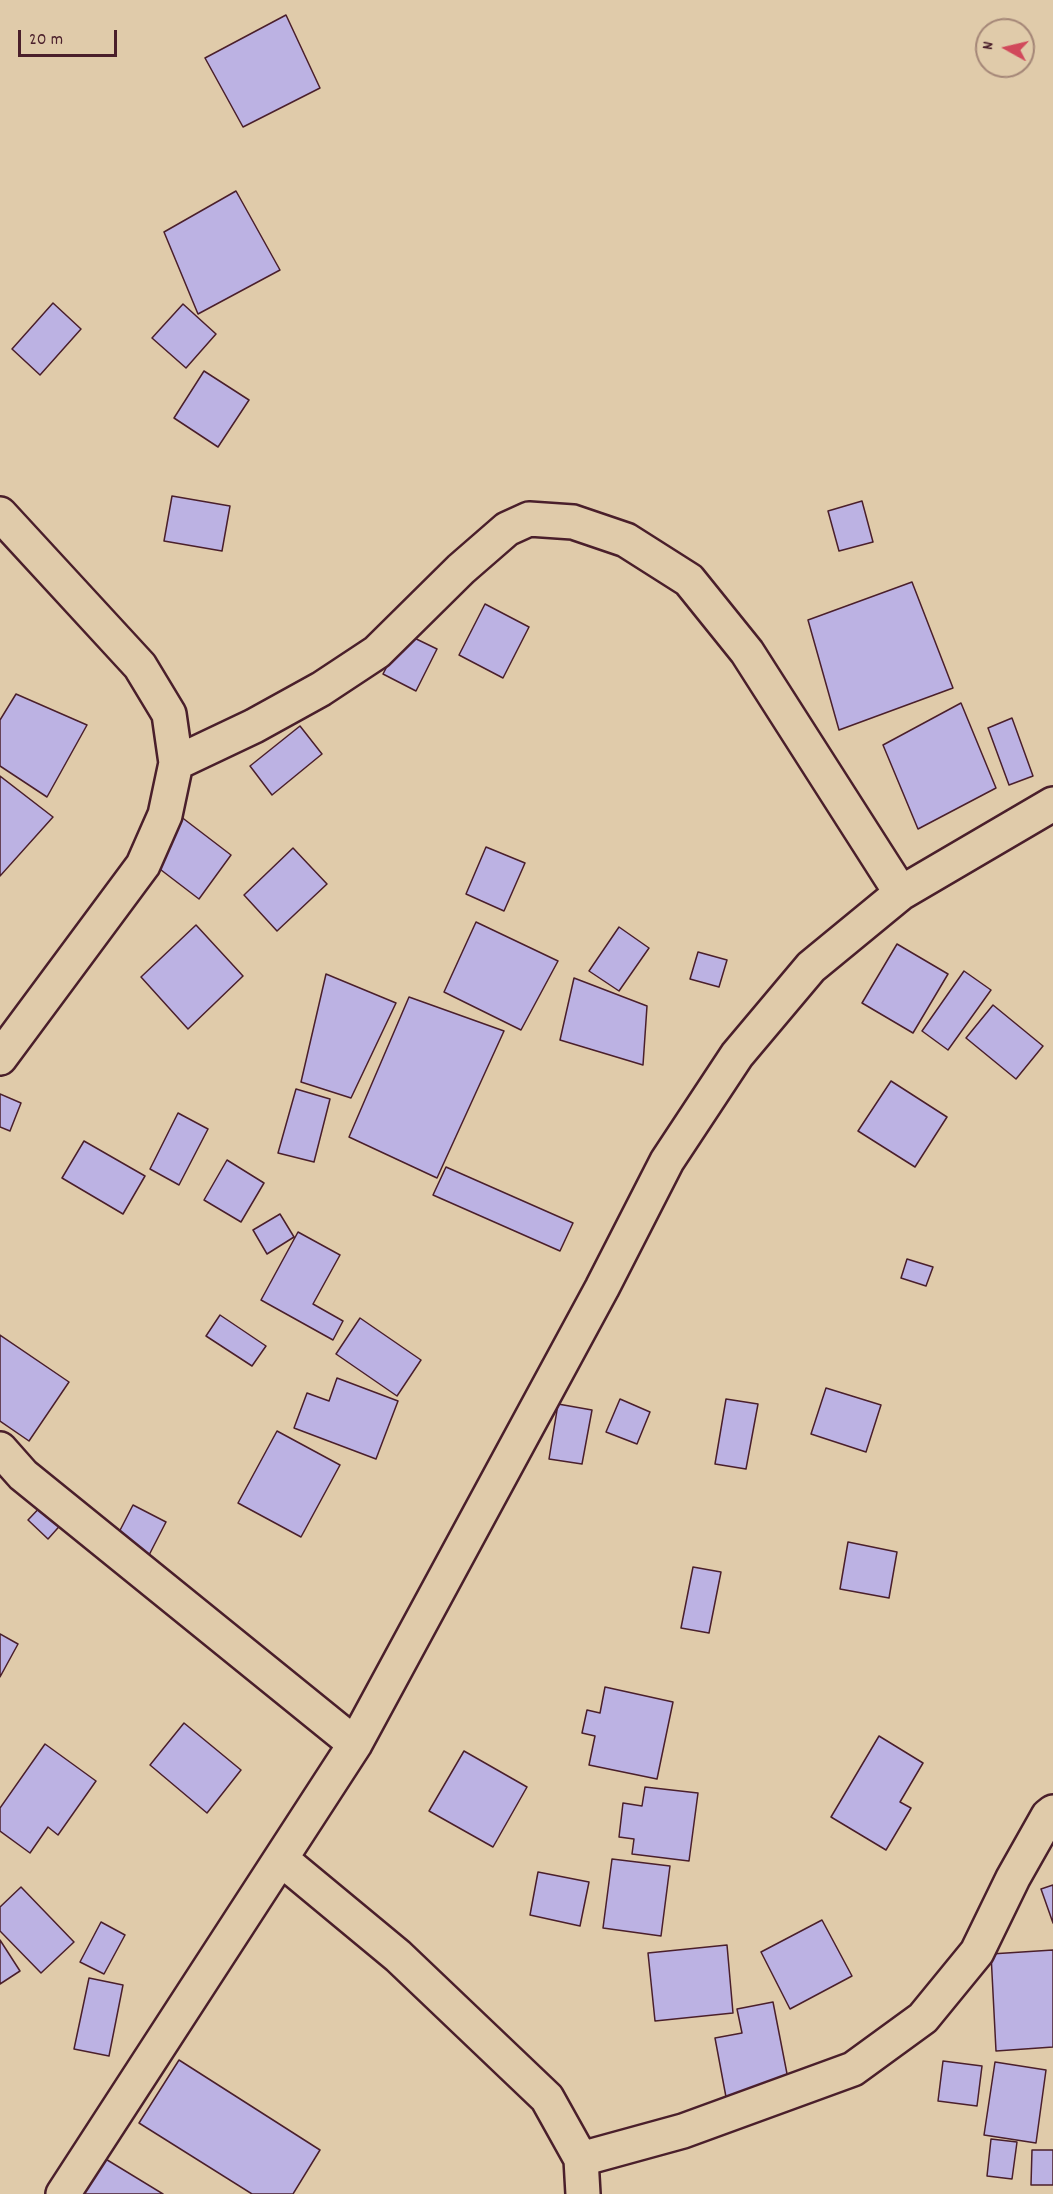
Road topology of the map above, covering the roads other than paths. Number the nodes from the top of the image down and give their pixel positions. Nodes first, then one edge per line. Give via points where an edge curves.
1 (0, 514) edge
2 (176, 763) junction
3 (1053, 804) edge
4 (901, 893) junction
5 (0, 1058) edge
6 (0, 1449) edge
7 (355, 1744) junction
8 (1053, 1812) edge
9 (281, 1859) junction
10 (581, 2159) junction
11 (63, 2194) edge
12 (583, 2194) edge

1 - 2 street via 140,666 169,714
2 - 4 street via 321,689 377,652 507,529 529,519 573,522 626,540 689,580 747,652
2 - 5 street via 165,815 143,865
3 - 4 street
4 - 7 street via 811,967 737,1055 667,1161
6 - 7 street via 23,1475
7 - 9 street
8 - 10 street via 1013,1878 977,1952 923,2018 853,2069 683,2131
9 - 10 street via 398,1956 547,2098
9 - 11 street
10 - 12 street

